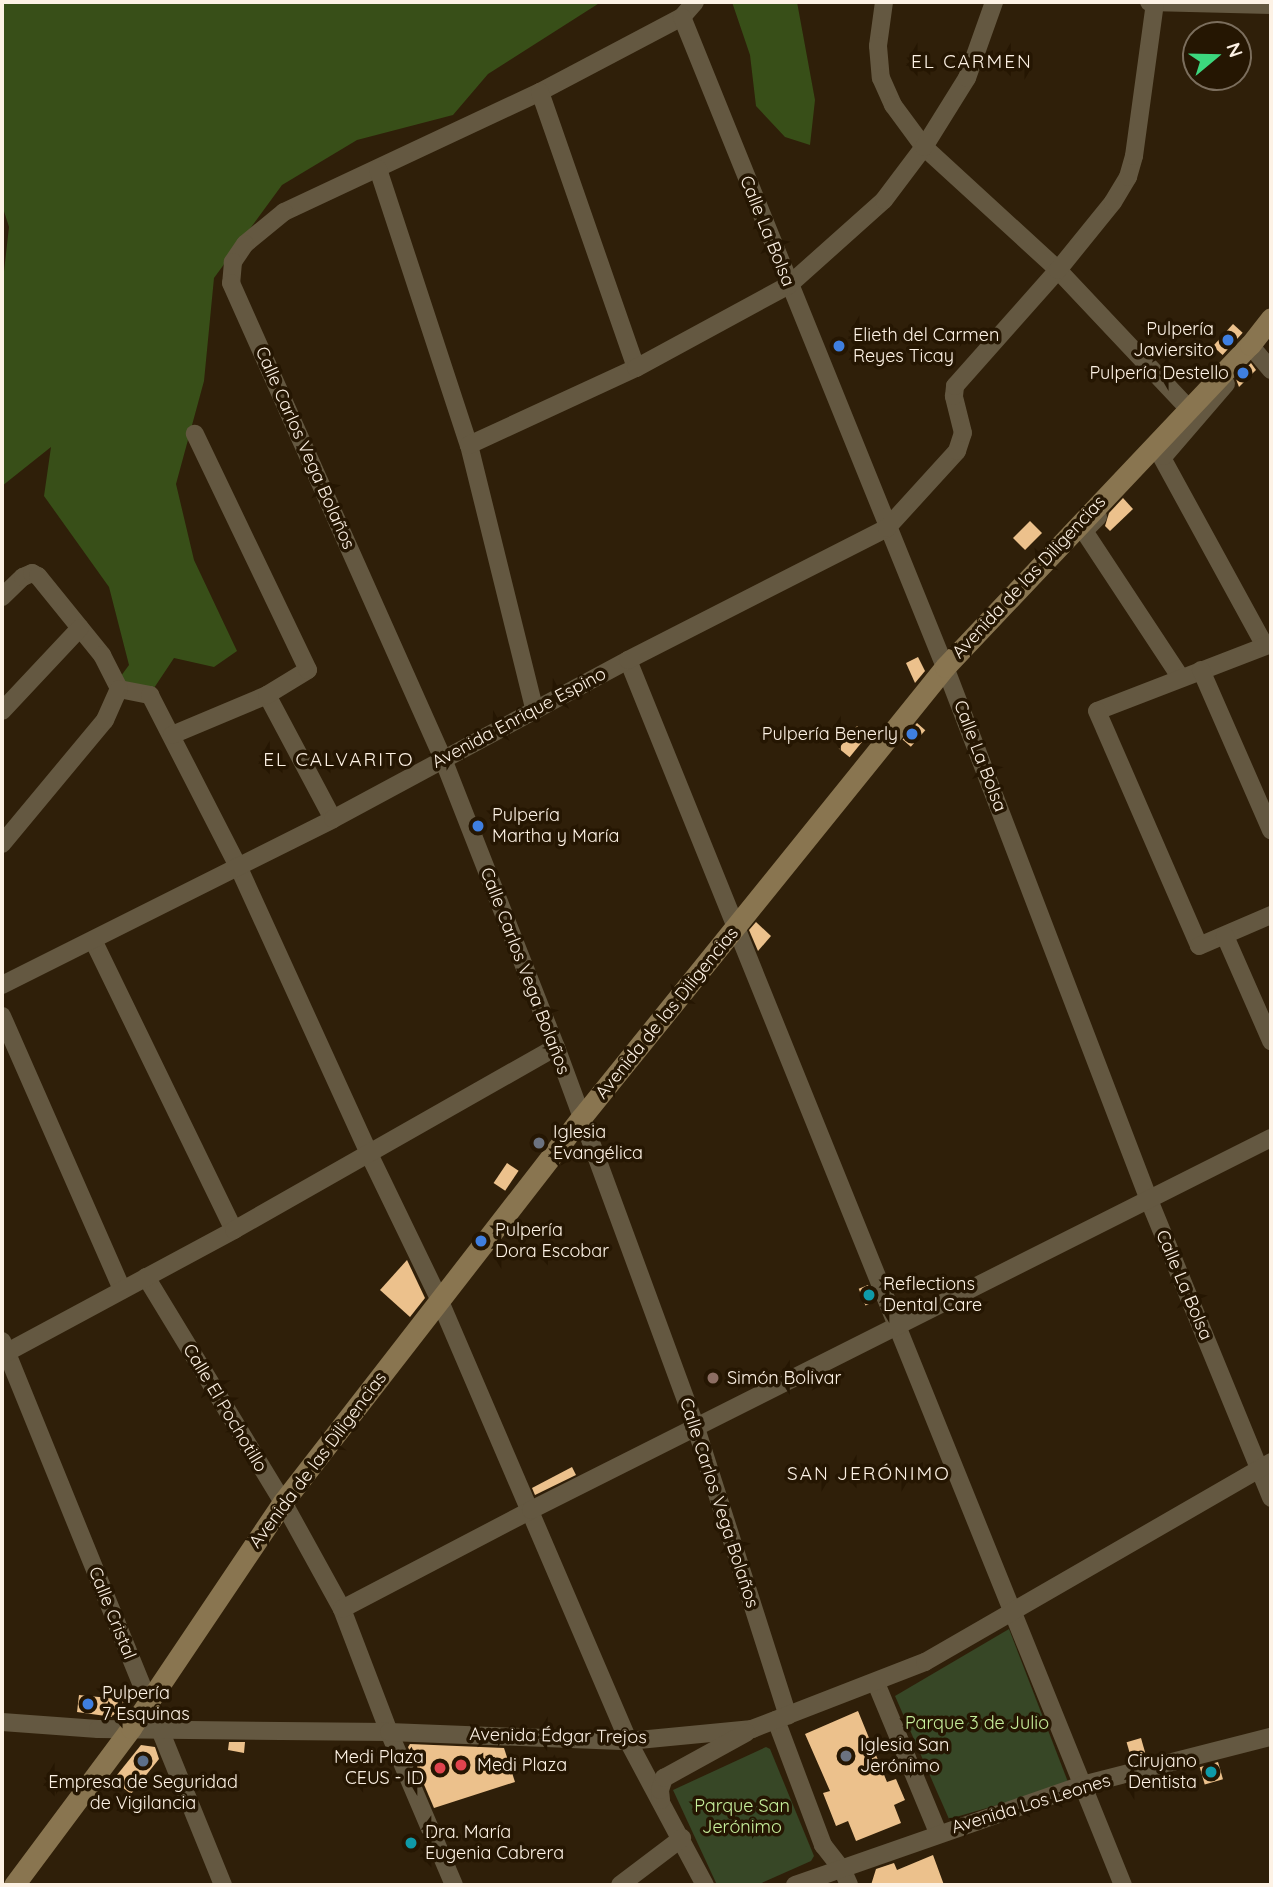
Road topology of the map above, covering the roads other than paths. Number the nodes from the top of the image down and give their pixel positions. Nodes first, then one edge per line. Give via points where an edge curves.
1 (695, 2) edge
2 (884, 2) edge
3 (995, 2) edge
4 (1149, 2) edge
5 (1155, 2) edge
6 (1271, 5) edge
7 (682, 17) junction
8 (540, 92) junction
9 (923, 146) junction
10 (378, 169) junction
11 (1058, 270) junction
12 (789, 285) junction
13 (1271, 318) edge
14 (1250, 345) junction
15 (636, 368) junction
16 (1271, 370) edge
17 (1226, 384) dead end
18 (1189, 410) junction
19 (195, 434) dead end
20 (470, 445) junction
21 (1159, 451) junction
22 (1142, 472) dead end
23 (887, 528) junction
24 (2, 597) edge
25 (80, 628) junction
26 (1268, 645) edge
27 (628, 660) junction
28 (946, 667) junction
29 (1201, 670) junction
30 (1181, 678) junction
31 (119, 689) junction
32 (267, 695) junction
33 (2, 711) edge
34 (535, 711) junction
35 (172, 735) junction
36 (443, 759) junction
37 (1271, 778) edge
38 (1254, 786) junction
39 (332, 819) junction
40 (1271, 830) edge
41 (2, 844) edge
42 (238, 866) junction
43 (1271, 915) edge
44 (735, 928) junction
45 (1225, 936) junction
46 (93, 940) junction
47 (2, 985) edge
48 (2, 1016) edge
49 (1271, 1041) edge
50 (556, 1047) junction
51 (582, 1118) junction
52 (1271, 1138) edge
53 (369, 1154) junction
54 (1149, 1200) junction
55 (234, 1230) junction
56 (146, 1277) junction
57 (122, 1290) junction
58 (439, 1299) junction
59 (898, 1324) junction
60 (3, 1350) edge
61 (695, 1428) junction
62 (1266, 1465) edge
63 (1271, 1498) edge
64 (283, 1502) junction
65 (531, 1510) junction
66 (342, 1609) junction
67 (1015, 1612) junction
68 (876, 1683) junction
69 (148, 1701) junction
70 (782, 1718) junction
71 (2, 1722) edge
72 (30, 1724) junction
73 (131, 1728) junction
74 (159, 1728) junction
75 (752, 1729) junction
76 (388, 1732) junction
77 (2, 1737) edge
78 (1271, 1737) edge
79 (628, 1741) junction
80 (640, 1761) junction
81 (671, 1773) junction
82 (1082, 1786) junction
83 (661, 1800) junction
84 (938, 1833) junction
85 (682, 1838) junction
86 (845, 1877) edge
87 (14, 1885) edge
88 (223, 1885) edge
89 (454, 1885) edge
90 (620, 1885) edge
91 (705, 1885) edge
92 (795, 1885) edge
93 (1123, 1885) edge

1 - 7 street
2 - 9 street via 878,46 881,78 893,105
3 - 9 street via 967,78
4 - 5 street
5 - 6 street
5 - 11 street via 1128,177
7 - 8 street
7 - 12 street, Calle La Bolsa
8 - 10 street
8 - 15 street
9 - 11 street
9 - 12 street via 884,200
10 - 20 street
10 - 36 street, Calle Carlos Vega Bolaños via 284,212 261,228 233,262 231,283
11 - 18 street
11 - 23 street via 955,386 964,433 957,451
12 - 15 street
12 - 23 street, Calle La Bolsa
13 - 14 street, Avenida de las Diligencias
14 - 16 street
14 - 18 street, Avenida de las Diligencias
15 - 20 street
17 - 21 street
18 - 21 street, Avenida de las Diligencias
19 - 32 street via 307,666 306,674
20 - 34 street
21 - 26 street
21 - 28 street, Avenida de las Diligencias
22 - 30 street via 1084,531
23 - 27 street, Avenida Enrique Espino
23 - 28 street, Calle La Bolsa
24 - 25 street via 32,573
25 - 31 street via 102,655
25 - 33 street
26 - 29 street
27 - 34 street, Avenida Enrique Espino
27 - 44 street
28 - 44 street, Avenida de las Diligencias
28 - 54 street, Calle La Bolsa
29 - 30 street
29 - 38 street
30 - 45 street via 1097,711 1199,946
31 - 35 street via 150,695
31 - 41 street via 105,720
32 - 35 street
32 - 39 street
34 - 36 street, Avenida Enrique Espino
35 - 42 street
36 - 39 street, Avenida Enrique Espino
36 - 50 street, Calle Carlos Vega Bolaños
37 - 38 street
38 - 40 street
39 - 42 street, Avenida Enrique Espino
42 - 46 street, Avenida Enrique Espino
42 - 53 street
43 - 45 street
44 - 51 street, Avenida de las Diligencias
44 - 59 street
45 - 49 street
46 - 47 street, Avenida Enrique Espino
46 - 55 street
48 - 57 street
50 - 51 street, Calle Carlos Vega Bolaños
50 - 53 street
51 - 58 street, Avenida de las Diligencias
51 - 61 street, Calle Carlos Vega Bolaños
52 - 54 street
53 - 55 street
53 - 58 street
54 - 59 street
54 - 62 street, Calle La Bolsa
55 - 56 street
56 - 57 street
56 - 64 street, Calle El Pochotillo
57 - 60 street
58 - 64 street, Avenida de las Diligencias
58 - 65 street
59 - 61 street
59 - 67 street
60 - 69 street, Calle Cristal
61 - 65 street
61 - 70 street, Calle Carlos Vega Bolaños
62 - 63 street, Calle La Bolsa
62 - 67 street, Avenida Édgar Trejos
64 - 66 street, Calle El Pochotillo
64 - 69 street, Avenida de las Diligencias
65 - 66 street
65 - 79 street
66 - 76 street, Calle El Pochotillo
67 - 68 street, Avenida Édgar Trejos via 925,1662
67 - 82 street
68 - 70 street, Avenida Édgar Trejos
68 - 84 street
69 - 73 street, Avenida de las Diligencias
69 - 74 street, Calle Cristal
70 - 75 street, Avenida Édgar Trejos
70 - 86 street, Calle Carlos Vega Bolaños via 823,1844
71 - 72 street
72 - 73 street
72 - 77 street
73 - 74 street, Avenida Édgar Trejos
73 - 87 street, Avenida de las Diligencias
74 - 76 street, Avenida Édgar Trejos
74 - 88 street, Calle Cristal
75 - 79 street, Avenida Édgar Trejos
75 - 81 street
76 - 79 street, Avenida Édgar Trejos
76 - 89 street, Calle El Pochotillo
78 - 82 street, Avenida Los Leones
79 - 80 street
80 - 81 street via 658,1774
80 - 83 street
81 - 83 street via 662,1782
82 - 84 street, Avenida Los Leones
82 - 93 street
83 - 85 street
84 - 86 street, Avenida Los Leones
85 - 90 street
85 - 91 street
86 - 92 street, Avenida Los Leones

